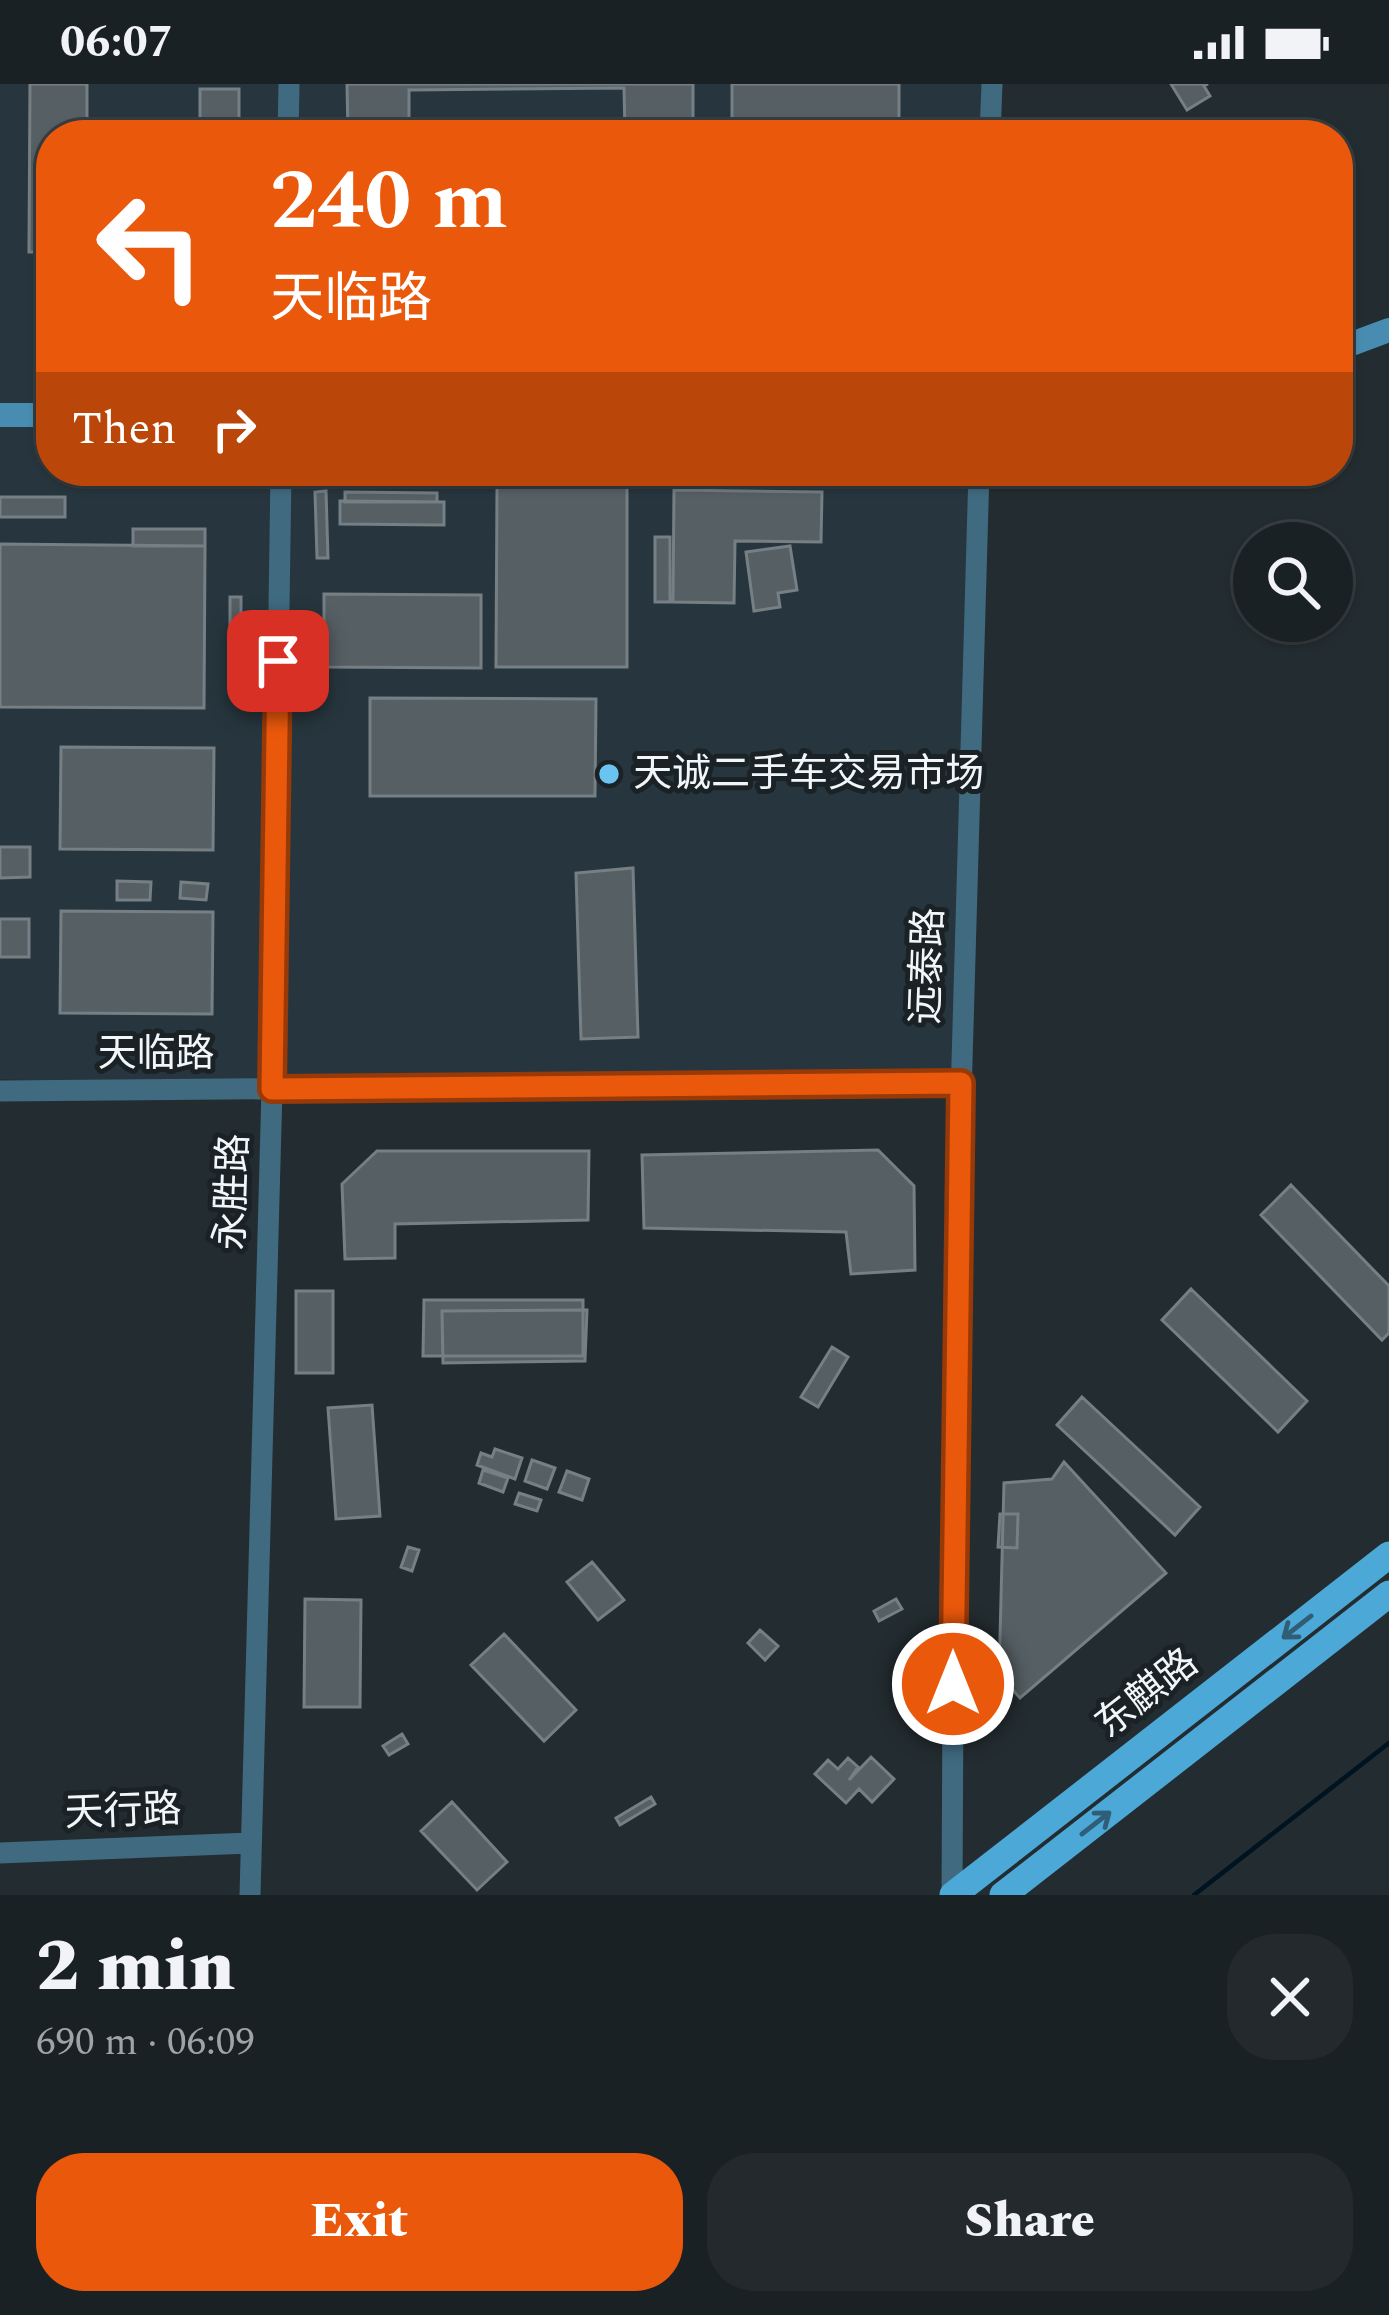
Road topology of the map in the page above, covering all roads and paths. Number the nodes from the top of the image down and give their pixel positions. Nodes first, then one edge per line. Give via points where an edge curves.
1 (290, 84) edge
2 (992, 84) edge
3 (289, 120) edge
4 (991, 120) edge
5 (1389, 330) edge
6 (1353, 343) edge
7 (0, 415) edge
8 (36, 415) edge
9 (281, 486) edge
10 (979, 486) edge
11 (961, 1083) junction
12 (272, 1089) junction
13 (0, 1090) edge
14 (1389, 1556) edge
15 (1389, 1594) edge
16 (250, 1843) junction
17 (0, 1853) edge
18 (250, 1895) edge
19 (953, 1895) edge
20 (1003, 1895) edge

1 - 3 street
2 - 4 street
5 - 6 main road
7 - 8 main road
9 - 12 street, 永胜路
10 - 11 street, 远泰路
11 - 12 street, 天临路
11 - 19 street, 远泰路
12 - 13 street, 天临路
12 - 16 street, 永胜路
14 -> 19 main road, 东麒路
20 -> 15 main road, 东麒路
16 - 17 street, 天行路
16 - 18 street, 永胜路

